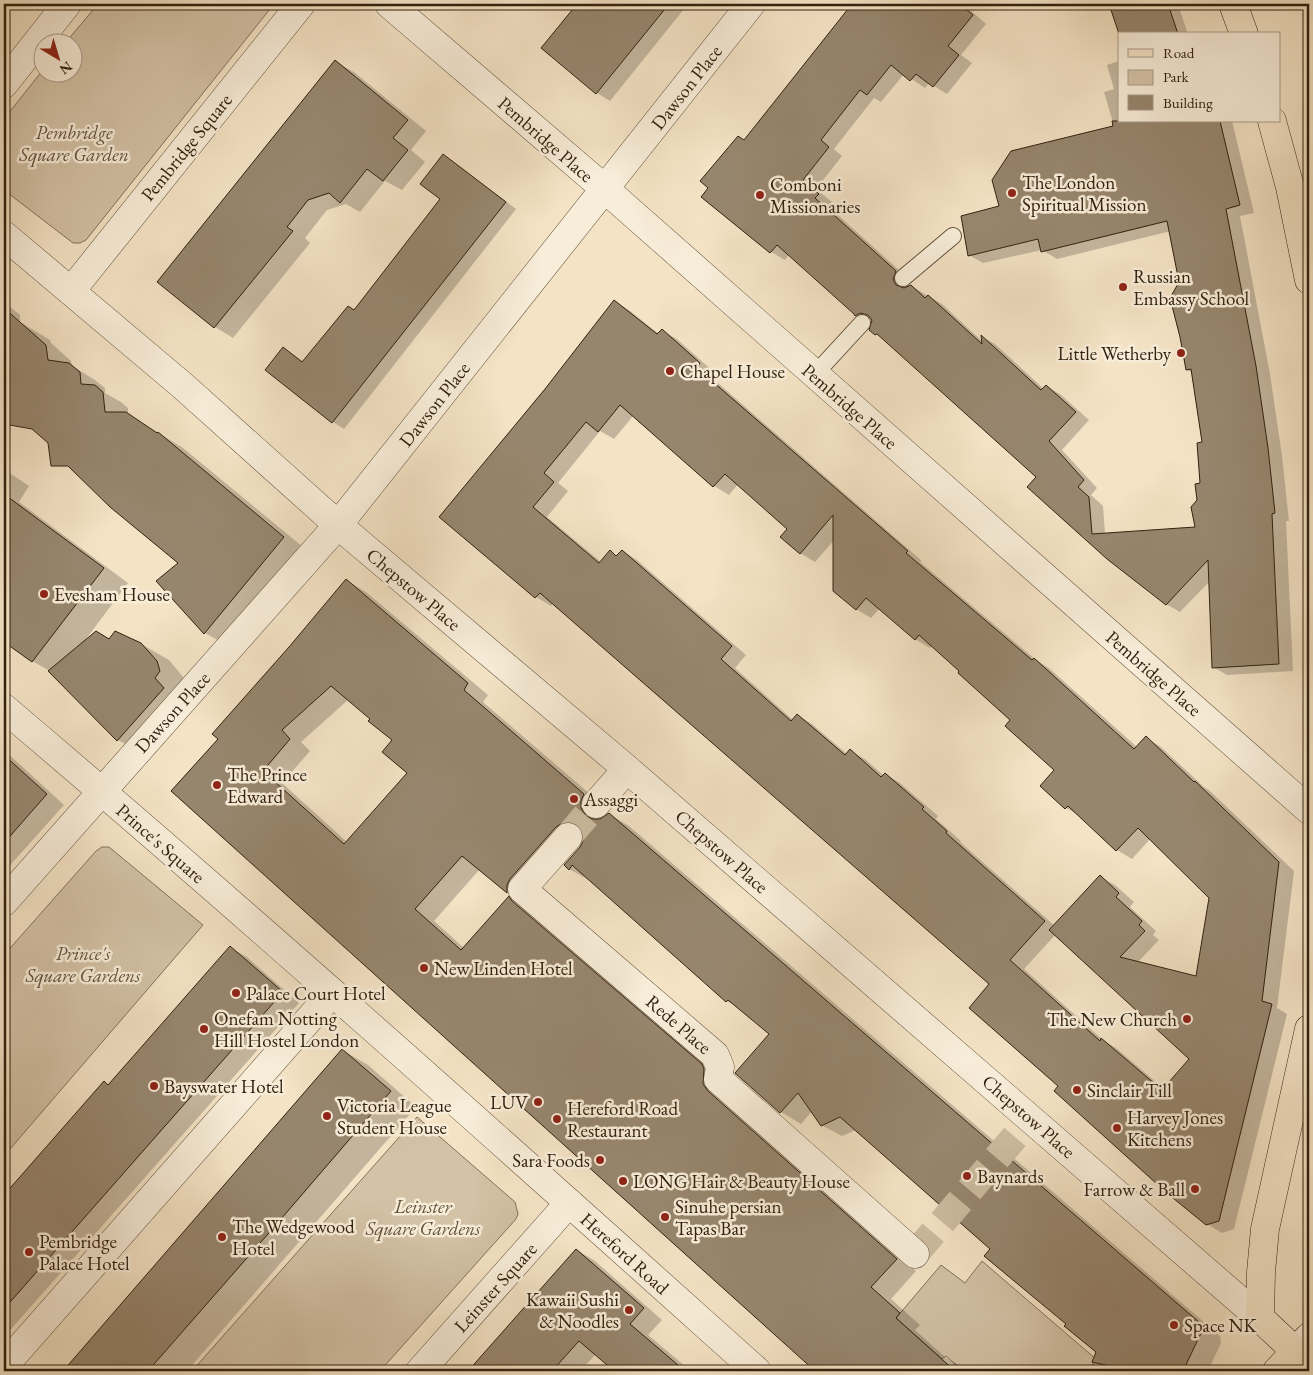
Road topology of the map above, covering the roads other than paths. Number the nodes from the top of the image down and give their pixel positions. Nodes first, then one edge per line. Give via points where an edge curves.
1 (67, 4) edge
2 (301, 4) edge
3 (389, 4) edge
4 (751, 4) edge
5 (1233, 4) edge
6 (1243, 32) edge
7 (4, 84) edge
8 (1272, 122) edge
9 (605, 189) junction
10 (4, 235) edge
11 (953, 236) dead end
12 (903, 278) dead end
13 (1309, 280) edge
14 (71, 291) junction
15 (862, 323) dead end
16 (815, 374) junction
17 (338, 525) junction
18 (4, 708) edge
19 (627, 769) junction
20 (102, 791) junction
21 (596, 804) tunnel mouth
22 (1309, 810) edge
23 (568, 837) tunnel mouth
24 (4, 902) edge
25 (332, 993) junction
26 (1309, 1029) edge
27 (569, 1203) junction
28 (915, 1254) dead end
29 (1260, 1318) junction
30 (1305, 1351) edge
31 (4, 1366) edge
32 (420, 1371) edge
33 (756, 1371) edge
34 (1277, 1371) edge

1 - 7 street
2 - 14 street, Pembridge Square
3 - 9 street, Pembridge Place
4 - 9 street, Dawson Place
5 - 6 main road
8 - 13 main road via 1290,187
9 - 16 street, Pembridge Place
9 - 17 street, Dawson Place
10 - 14 street
11 - 12 lane
14 - 17 street, Chepstow Place
15 - 16 lane
16 - 22 street, Pembridge Place
17 - 19 street, Chepstow Place
17 - 20 street, Dawson Place
18 - 20 street
19 - 21 street
19 - 29 street, Chepstow Place
20 - 24 street, Prince's Square
20 - 25 street, Prince's Square
23 - 28 street, Rede Place via 522,889 715,1055 720,1066 718,1079
25 - 27 street, Hereford Road
25 - 31 street
26 - 29 main road via 1265,1229
27 - 32 street, Leinster Square
27 - 33 street, Hereford Road
29 - 30 main road
30 - 34 main road

